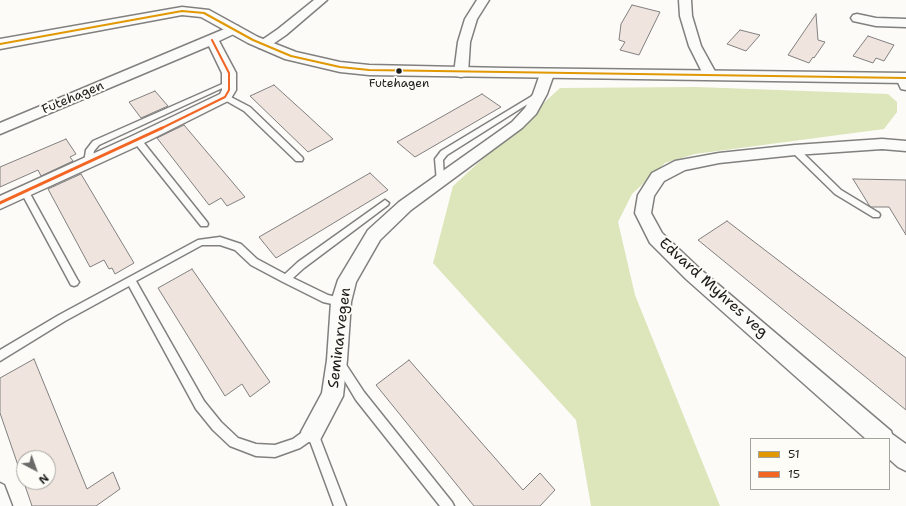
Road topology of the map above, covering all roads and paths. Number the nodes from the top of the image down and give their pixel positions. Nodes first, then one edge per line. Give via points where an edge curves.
1 (212, 0) edge
2 (321, 0) edge
3 (483, 0) edge
4 (685, 0) edge
5 (196, 12) junction
6 (857, 18) dead end
7 (906, 23) edge
8 (234, 29) junction
9 (212, 40) junction
10 (0, 44) edge
11 (263, 45) junction
12 (461, 73) junction
13 (547, 74) junction
14 (710, 75) junction
15 (905, 81) edge
16 (227, 90) junction
17 (0, 129) edge
18 (137, 140) junction
19 (906, 146) edge
20 (795, 150) junction
21 (299, 159) dead end
22 (88, 163) junction
23 (25, 192) junction
24 (0, 203) edge
25 (385, 203) dead end
26 (876, 215) dead end
27 (204, 224) dead end
28 (286, 279) junction
29 (131, 281) junction
30 (74, 282) dead end
31 (342, 302) junction
32 (0, 356) edge
33 (337, 360) junction
34 (312, 432) junction
35 (882, 438) edge
36 (890, 445) edge
37 (906, 459) edge
38 (0, 489) edge
39 (6, 506) edge
40 (340, 506) edge
41 (448, 506) edge

1 - 5 main road
2 - 11 street
3 - 12 street via 471,19 464,42
4 - 14 street via 686,16 695,46
5 - 8 main road via 215,18
5 - 10 main road via 165,13
6 - 7 street via 876,22
8 - 9 street, Futehagen
8 - 11 main road
9 - 16 street via 228,73
9 - 17 street, Futehagen
11 - 12 main road via 291,56 340,67
12 - 13 main road
13 - 14 main road
13 - 31 street, Seminarvegen via 531,111 517,125 405,206 374,235 347,280
14 - 15 main road
16 - 18 street
16 - 21 lane
16 - 22 lane via 96,143 90,150
18 - 22 street
18 - 27 lane
19 - 20 street, Edvard Myhres veg via 882,144
20 - 26 lane via 838,192
20 - 35 street, Edvard Myhres veg via 681,165 658,177 646,195 643,213 656,238 693,274
22 - 23 street
23 - 24 street
23 - 30 lane
25 - 28 lane
28 - 29 lane via 254,262 238,247 220,241 201,242
28 - 31 lane via 326,299
29 - 32 lane via 62,318
29 - 34 lane, Seminarvegen via 200,405 234,442 256,450 275,451 296,444
31 - 33 street, Seminarvegen
33 - 34 street, Seminarvegen via 332,396
33 - 41 lane via 360,396
34 - 40 lane
36 - 37 street
38 - 39 lane

